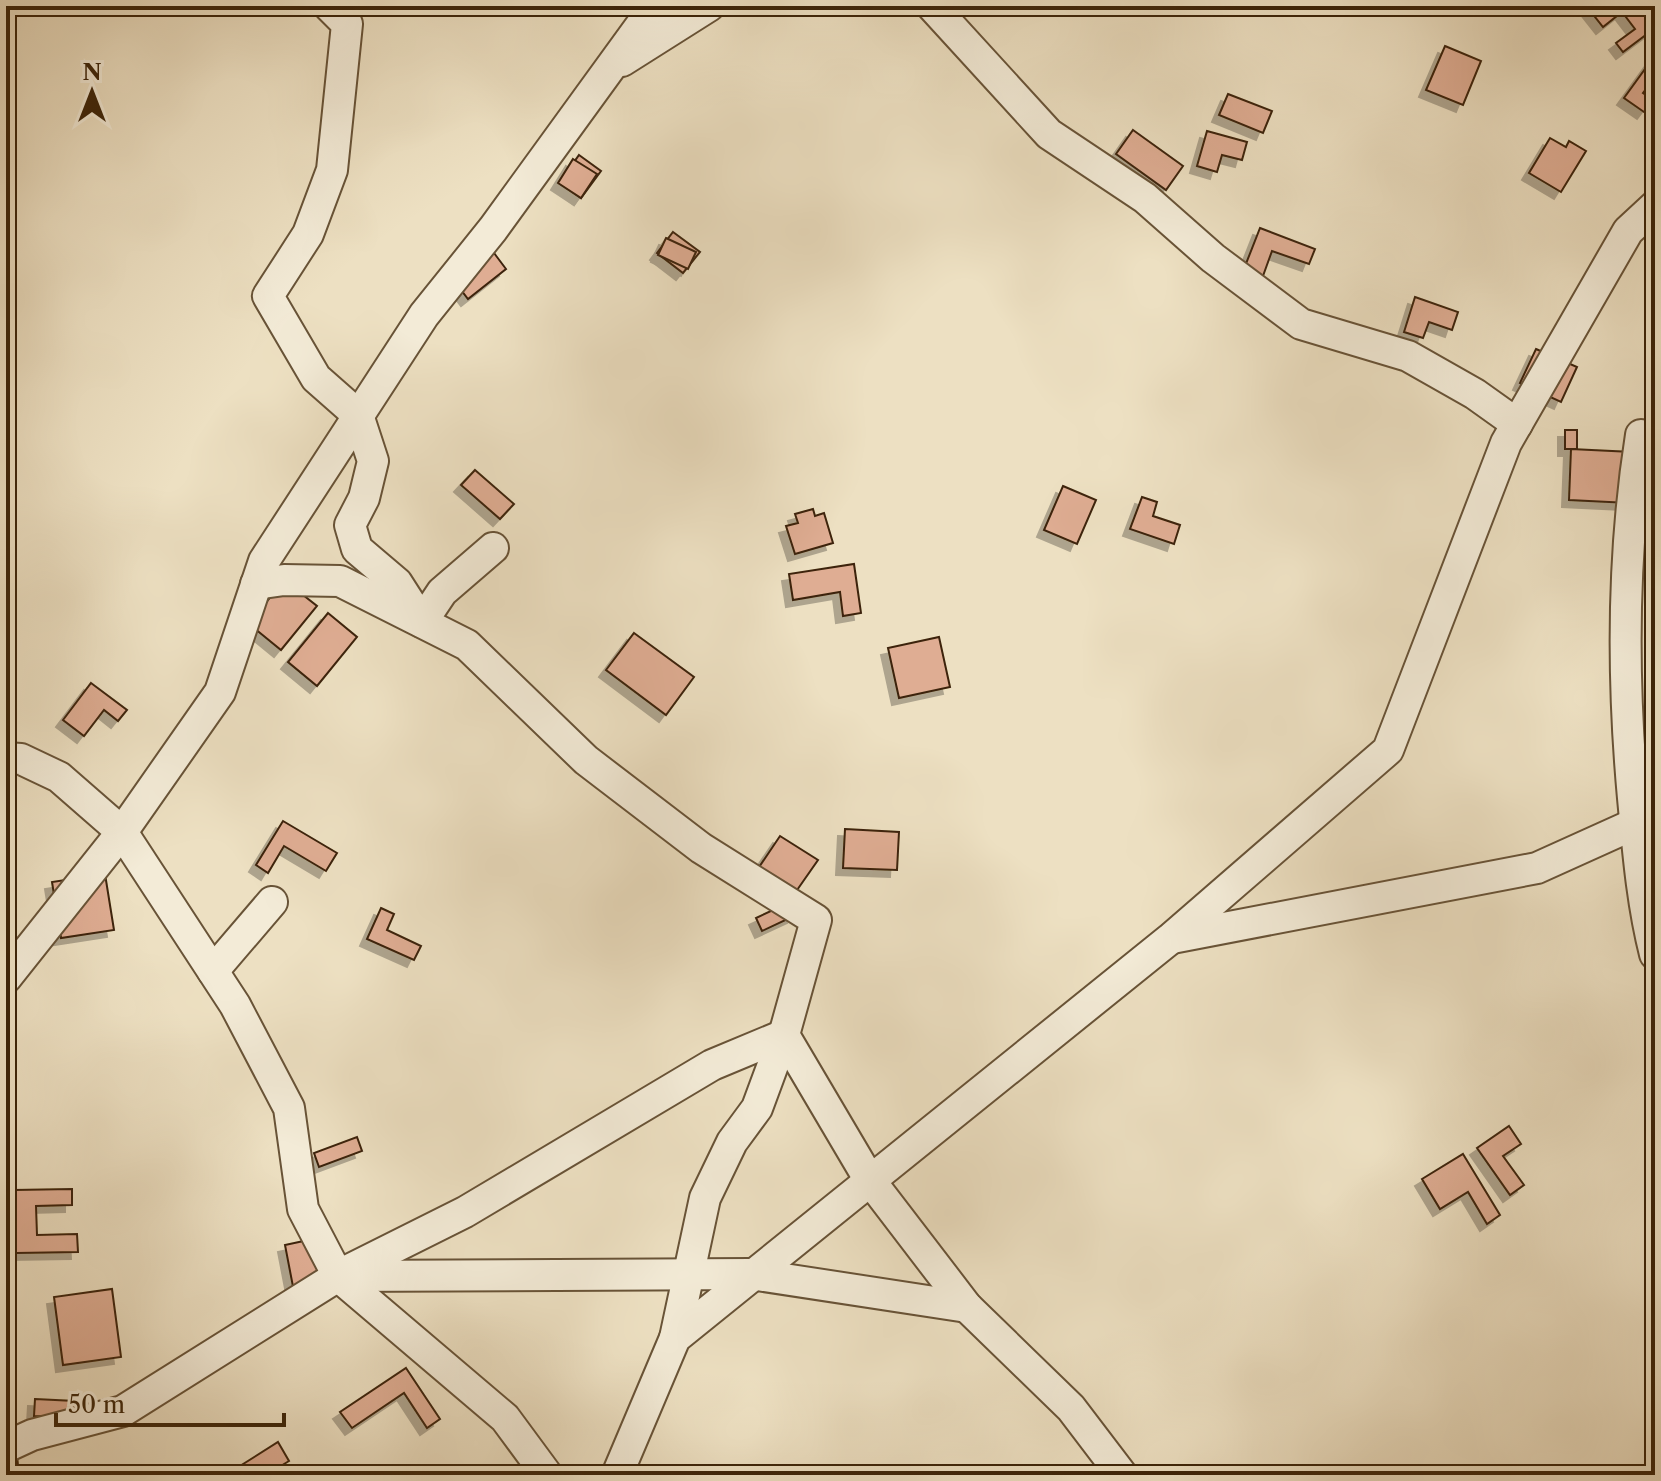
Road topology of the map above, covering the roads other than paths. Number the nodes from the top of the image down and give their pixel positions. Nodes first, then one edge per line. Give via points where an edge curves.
1 (329, 6) edge
2 (655, 6) edge
3 (709, 6) edge
4 (932, 6) edge
5 (610, 68) junction
6 (1655, 206) edge
7 (1642, 231) edge
8 (358, 415) junction
9 (1517, 424) junction
10 (1641, 435) dead end
11 (493, 548) dead end
12 (256, 584) junction
13 (422, 622) junction
14 (6, 758) edge
15 (1645, 820) edge
16 (122, 832) junction
17 (272, 902) dead end
18 (1170, 939) junction
19 (1655, 954) edge
20 (213, 971) junction
21 (6, 978) edge
22 (784, 1035) junction
23 (869, 1179) junction
24 (686, 1274) junction
25 (751, 1274) junction
26 (338, 1276) junction
27 (967, 1307) junction
28 (675, 1338) junction
29 (6, 1447) edge
30 (547, 1475) edge
31 (617, 1475) edge
32 (1122, 1475) edge

1 - 8 street via 347,24 332,170 308,234 268,296 316,378
2 - 5 street
3 - 5 street
4 - 9 street via 1049,134 1145,198 1301,324 1408,356
5 - 8 street via 424,315
6 - 7 street
7 - 9 street
8 - 12 street via 264,561
8 - 13 street via 373,461 364,498 350,525 353,537 357,549 397,583
9 - 18 street via 1388,750
10 - 15 street via 1625,595 1625,714
11 - 13 street via 442,592
12 - 13 street via 340,581
12 - 16 street via 220,692
13 - 22 street via 467,645 586,760 701,848 816,920
14 - 16 street via 21,759 59,777
15 - 18 street via 1537,868
15 - 19 street via 1644,912
16 - 20 street
16 - 21 street
17 - 20 street
18 - 23 street
20 - 26 street via 289,1108 303,1209
22 - 23 street
22 - 24 street via 757,1108 732,1142 705,1198
22 - 26 street via 712,1065 465,1212
23 - 25 street
23 - 27 street
24 - 25 street
24 - 26 street
24 - 28 street
25 - 27 street
25 - 28 street
26 - 29 street via 123,1411
26 - 30 street via 505,1418
27 - 32 street via 1071,1408
28 - 31 street

